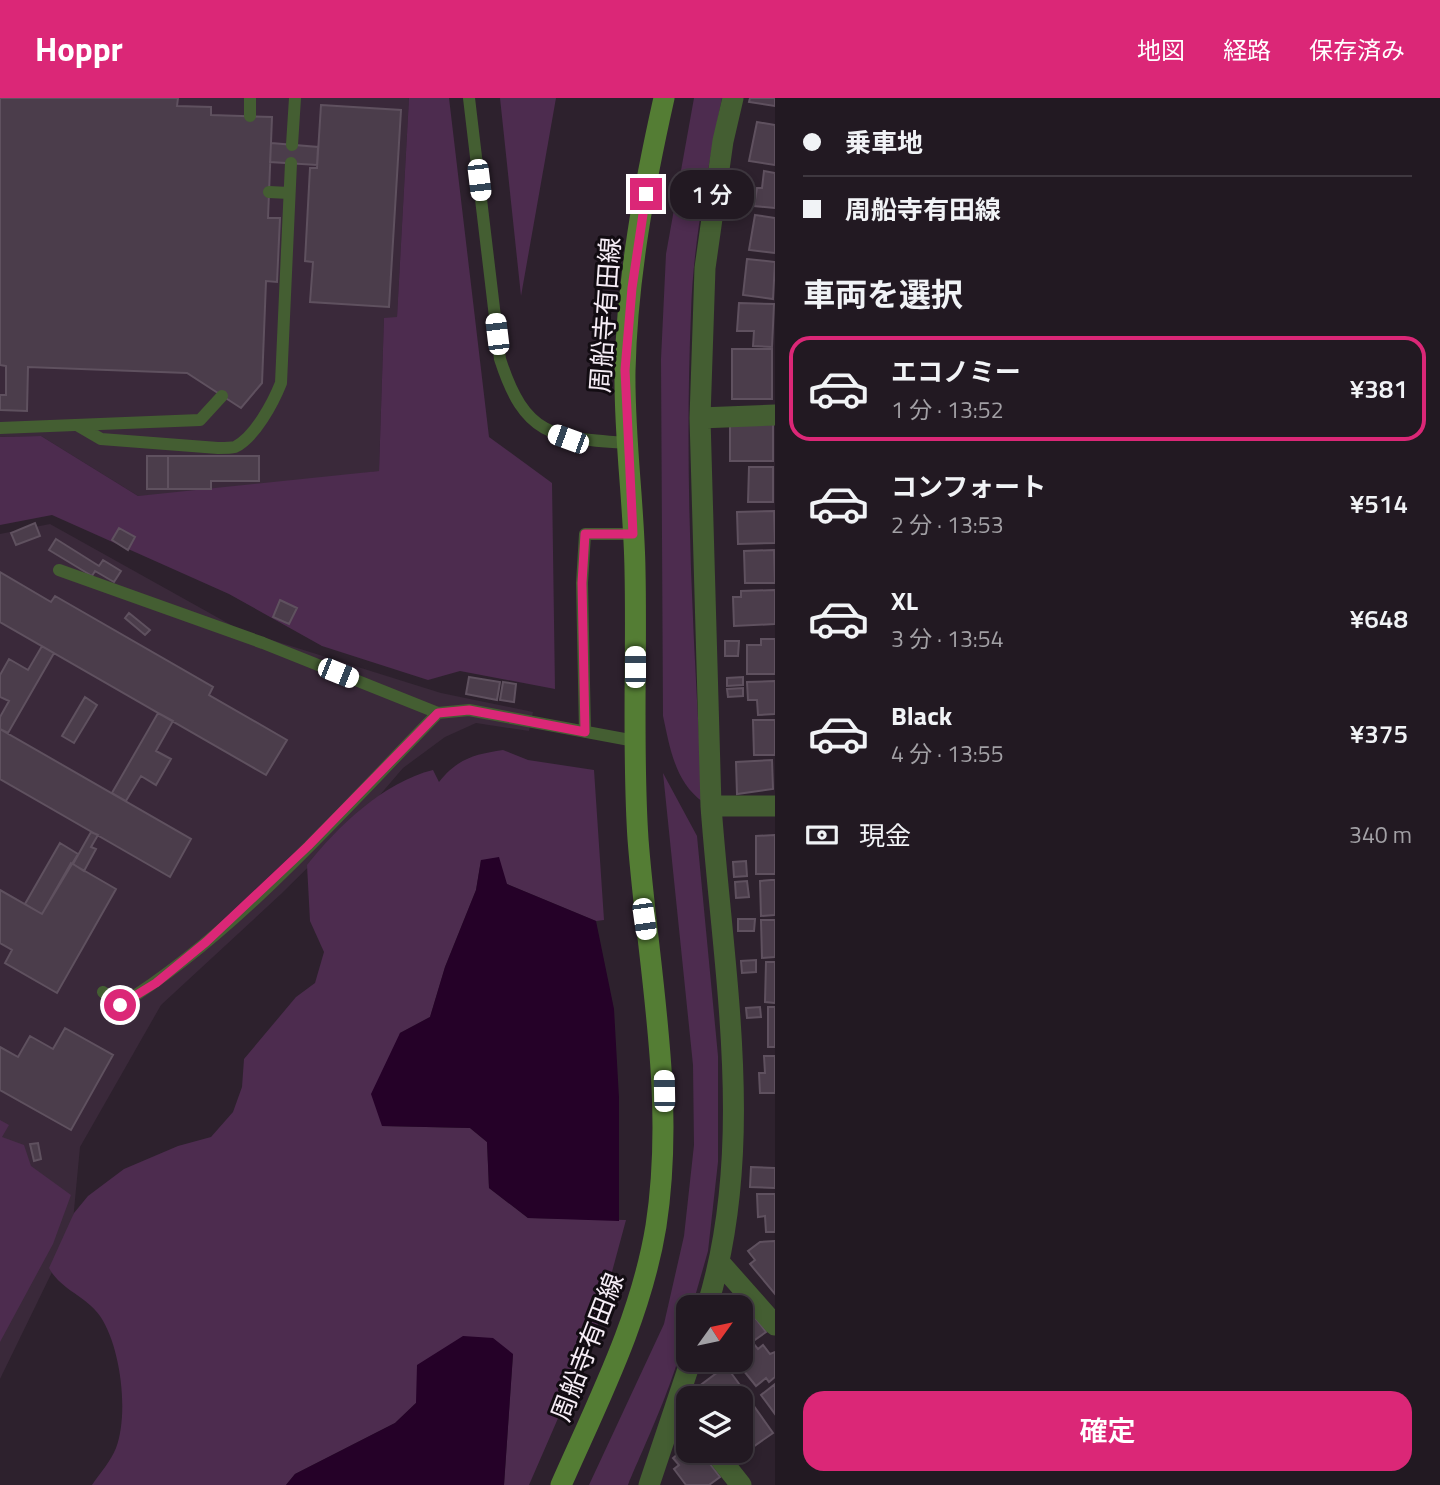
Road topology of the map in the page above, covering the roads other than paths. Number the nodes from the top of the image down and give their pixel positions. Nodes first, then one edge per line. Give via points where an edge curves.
1 (250, 98) edge
2 (295, 98) edge
3 (469, 98) edge
4 (664, 98) edge
5 (733, 98) edge
6 (250, 116) dead end
7 (292, 145) dead end
8 (291, 163) dead end
9 (269, 192) dead end
10 (289, 193) junction
11 (222, 396) dead end
12 (775, 415) edge
13 (700, 418) junction
14 (77, 425) junction
15 (0, 428) edge
16 (627, 443) junction
17 (633, 534) junction
18 (59, 570) dead end
19 (438, 713) junction
20 (585, 732) junction
21 (635, 741) junction
22 (711, 806) junction
23 (775, 806) edge
24 (103, 992) dead end
25 (720, 1263) junction
26 (711, 1295) edge
27 (775, 1325) edge
28 (676, 1424) edge
29 (724, 1463) edge
30 (561, 1485) edge
31 (649, 1485) edge
32 (741, 1485) edge

1 - 6 lane
2 - 7 lane
3 - 16 lane via 500,359 507,381 520,405 543,430 568,439
4 - 16 main road, 周船寺有田線 via 632,288 625,370
5 - 13 street via 705,268
8 - 10 lane
9 - 10 lane
10 - 14 lane via 281,383 249,433 235,447 218,449 101,439
11 - 14 lane via 200,420
12 - 13 street
13 - 22 street
14 - 15 lane
16 - 17 main road, 周船寺有田線
17 - 20 lane via 585,534
17 - 21 main road, 周船寺有田線
18 - 19 lane via 263,643
19 - 20 lane via 469,710
19 - 24 lane via 206,942 156,983 120,1005
20 - 21 lane
21 - 30 main road, 周船寺有田線 via 644,919 663,1072 662,1174 656,1227 633,1320
22 - 23 street
22 - 25 street via 732,1063 734,1159
25 - 26 street
25 - 27 street
28 - 31 street
29 - 32 street

